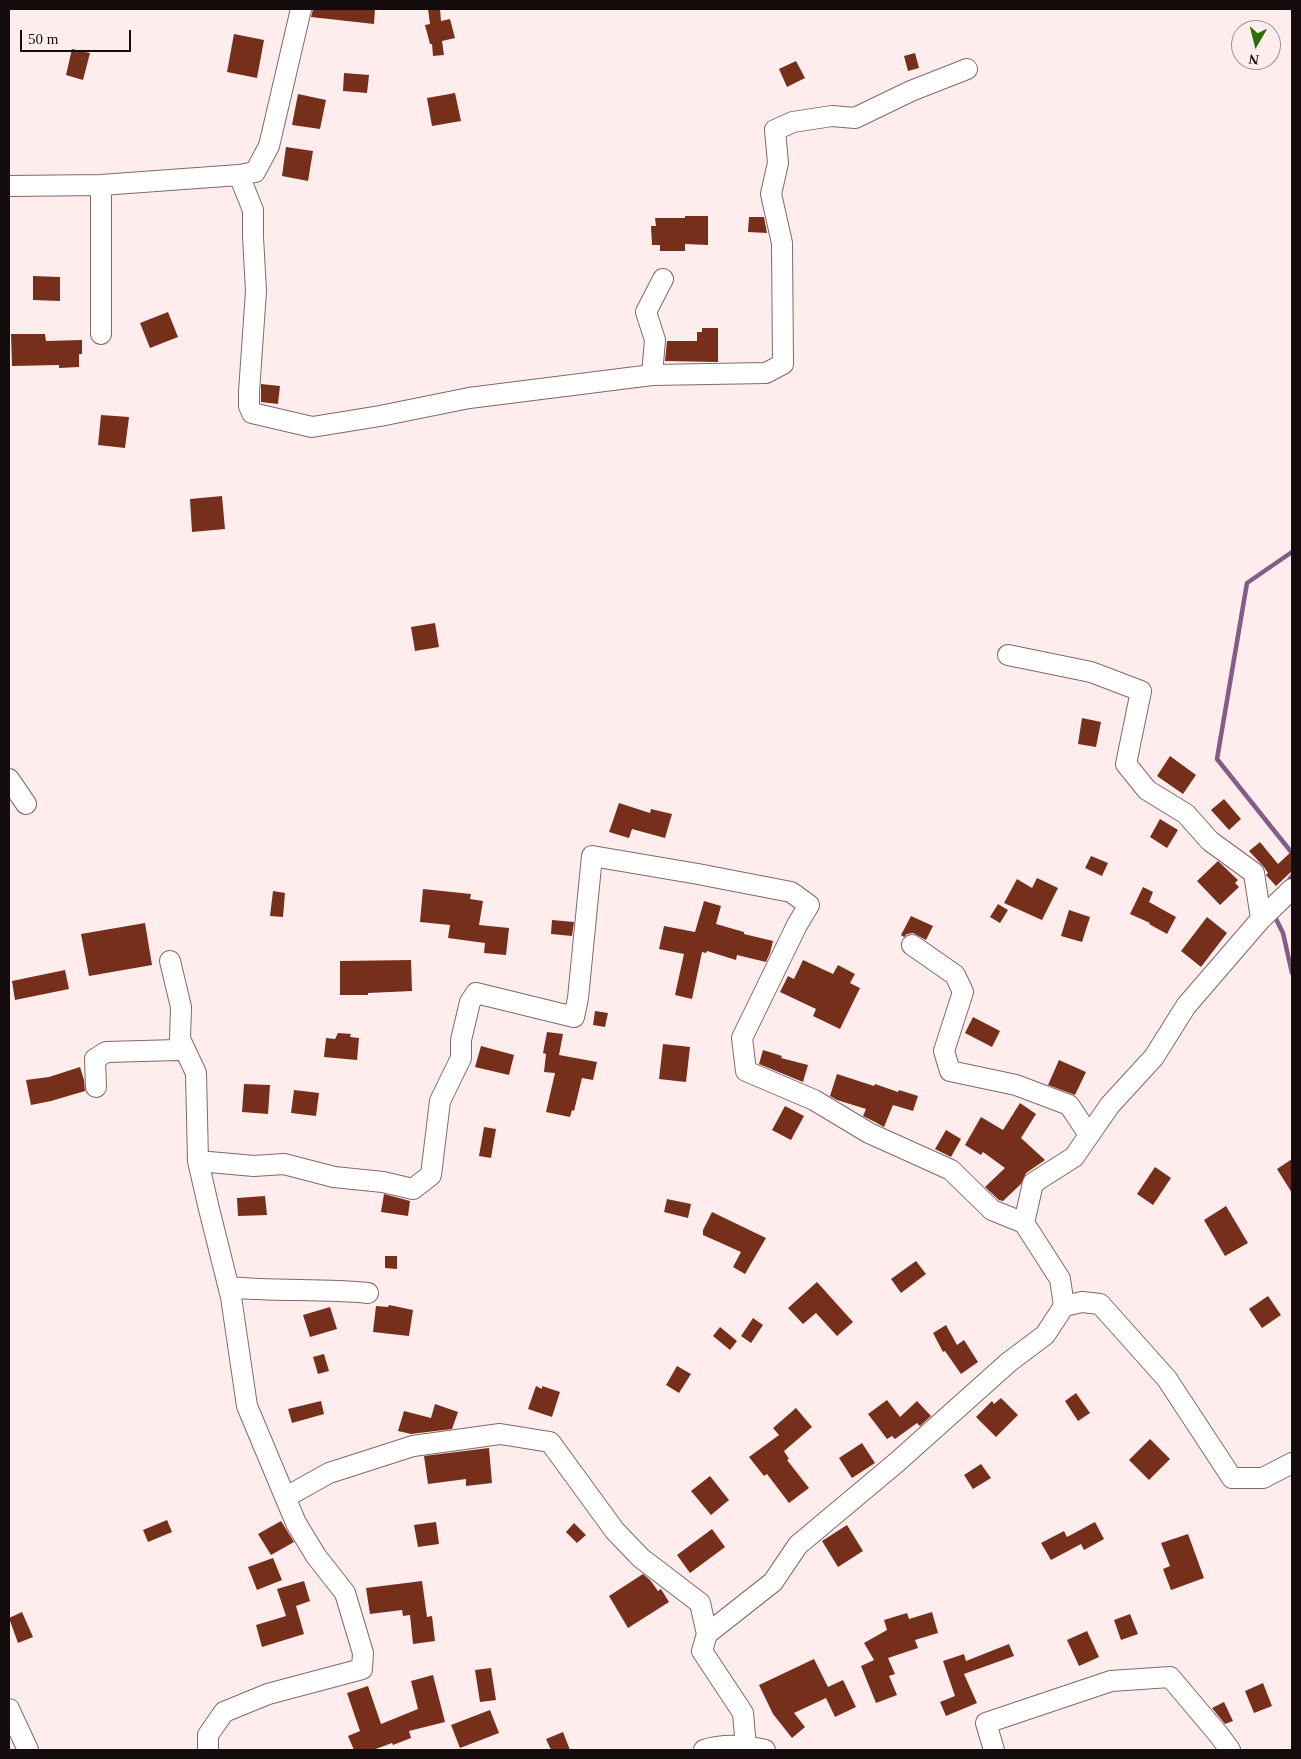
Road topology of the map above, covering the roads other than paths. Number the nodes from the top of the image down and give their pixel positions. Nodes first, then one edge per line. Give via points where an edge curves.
1 (301, 9) edge
2 (967, 68) dead end
3 (239, 175) junction
4 (101, 185) junction
5 (9, 186) edge
6 (663, 279) dead end
7 (101, 334) dead end
8 (652, 375) junction
9 (1008, 655) dead end
10 (9, 779) edge
11 (26, 804) dead end
12 (1292, 889) edge
13 (1261, 919) junction
14 (912, 945) dead end
15 (170, 961) dead end
16 (180, 1039) junction
17 (96, 1087) dead end
18 (1089, 1135) junction
19 (198, 1161) junction
20 (1024, 1223) junction
21 (229, 1288) junction
22 (368, 1293) dead end
23 (1064, 1306) junction
24 (1292, 1463) edge
25 (286, 1497) junction
26 (707, 1634) junction
27 (9, 1709) edge
28 (756, 1748) edge
29 (28, 1750) edge
30 (208, 1750) edge
31 (704, 1750) edge
32 (994, 1750) edge
33 (1230, 1750) edge

1 - 3 street via 269,146 255,172
2 - 8 street via 855,118 832,116 793,122 775,130 778,163 771,194 782,243 783,364 766,373
3 - 4 street
3 - 8 street via 253,210 256,291 249,392 252,413 312,427 469,398
4 - 5 street
4 - 7 street
6 - 8 street via 646,312 655,340
9 - 13 street via 1091,672 1141,691 1126,764 1147,790 1186,814 1210,841 1254,873
10 - 11 street
12 - 13 street
13 - 18 street via 1186,1006 1154,1057 1110,1105
14 - 18 street via 955,975 963,992 944,1051 950,1070 1016,1085 1069,1105
15 - 16 street via 181,1007
16 - 17 street via 178,1050 106,1052 95,1059
16 - 19 street via 196,1073
18 - 20 street via 1074,1157 1033,1183
19 - 20 street via 254,1166 284,1164 334,1177 413,1188 431,1175 440,1101 461,1058 470,1002 476,993 574,1016 592,856 791,892 810,905 742,1038 746,1071 814,1100 868,1133 951,1170 992,1210
19 - 21 street
20 - 23 street via 1060,1279
21 - 22 street
21 - 25 street via 247,1406
23 - 24 street via 1082,1302 1100,1304 1166,1379 1232,1478 1263,1478
23 - 26 street via 1045,1335 1009,1362 896,1463 798,1544 773,1582
25 - 26 street via 329,1473 413,1446 500,1434 550,1442 615,1531 641,1558 700,1603
25 - 30 street via 296,1523 316,1556 345,1593 363,1653 362,1669 268,1694 224,1712 208,1735
26 - 28 street via 702,1651 744,1713
27 - 29 street
28 - 31 street
32 - 33 street via 986,1723 1111,1681 1170,1677

